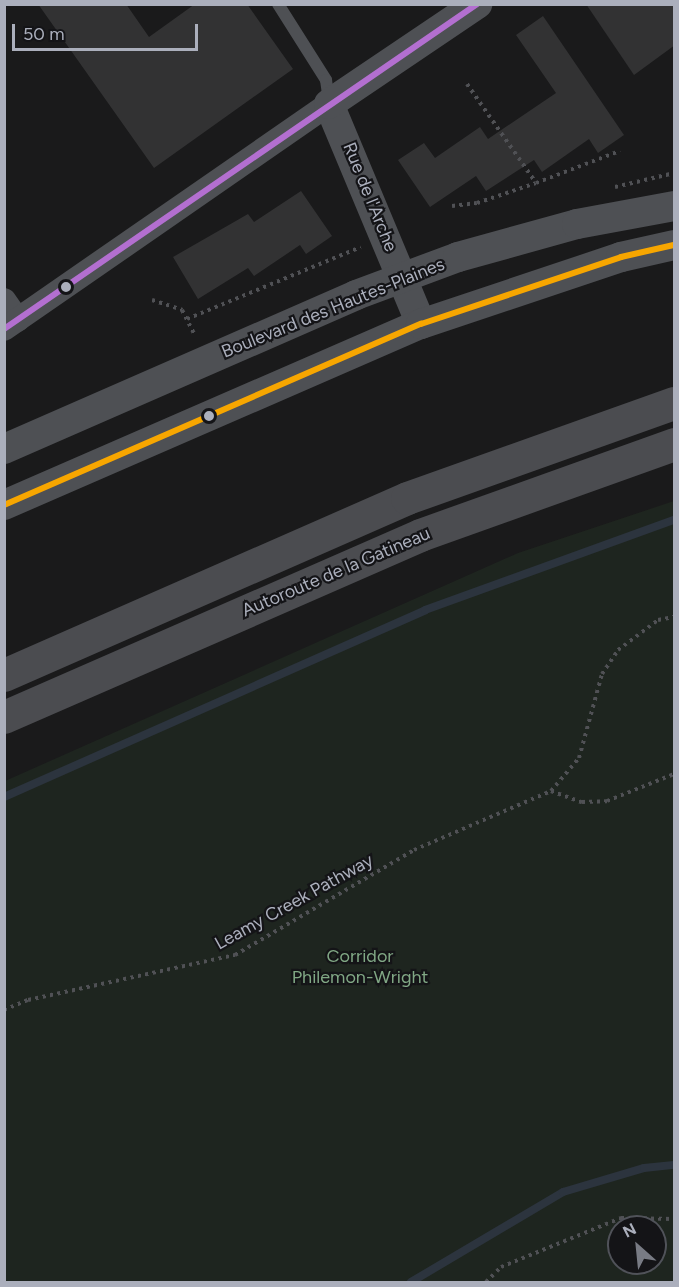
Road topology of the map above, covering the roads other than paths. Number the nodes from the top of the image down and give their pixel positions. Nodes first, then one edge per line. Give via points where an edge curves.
1 (278, 4) edge
2 (477, 4) edge
3 (329, 104) junction
4 (675, 206) edge
5 (675, 245) edge
6 (402, 277) junction
7 (4, 300) edge
8 (422, 324) junction
9 (11, 325) edge
10 (675, 403) edge
11 (675, 444) edge
12 (4, 449) edge
13 (4, 505) edge
14 (4, 675) edge
15 (4, 717) edge

1 - 3 lane via 326,80
2 - 3 street
3 - 6 street, Rue de l'Arche
3 - 9 street
4 - 6 street, Boulevard des Hautes-Plaines via 535,235
5 - 8 street via 601,264
6 - 8 street, Rue de l'Arche
6 - 12 street, Boulevard des Hautes-Plaines
7 - 9 street
8 - 13 street
10 - 14 highway via 407,498
11 - 15 highway, Autoroute de la Gatineau via 420,535

